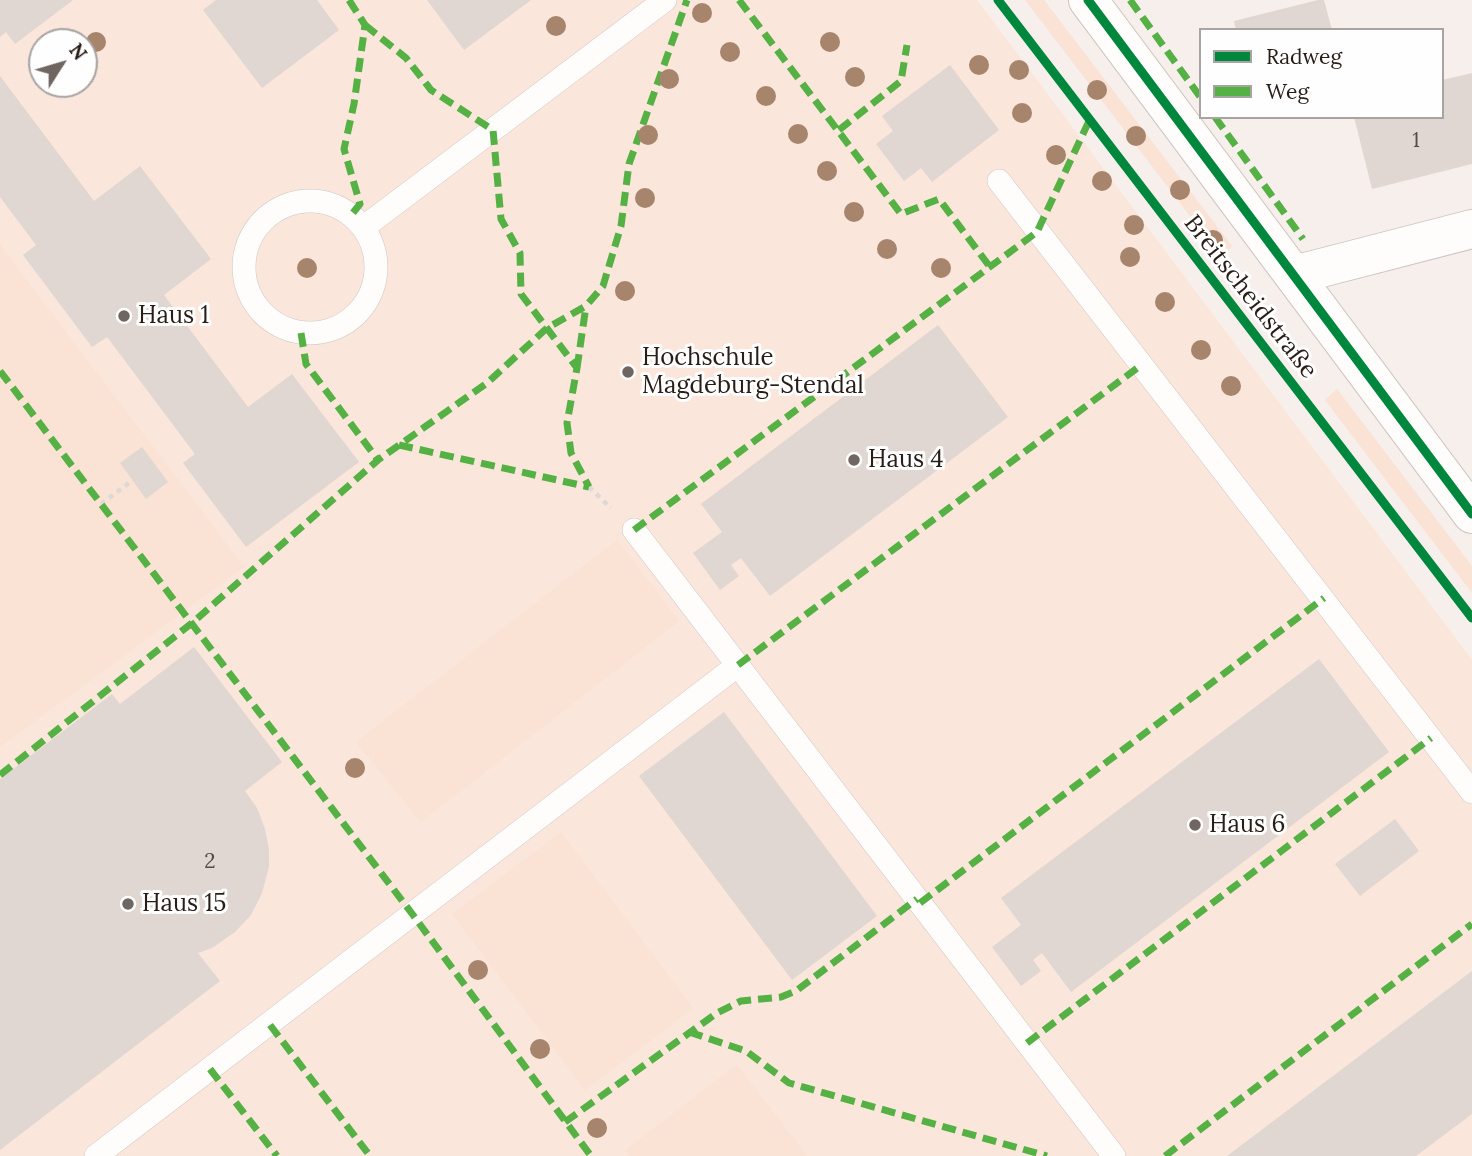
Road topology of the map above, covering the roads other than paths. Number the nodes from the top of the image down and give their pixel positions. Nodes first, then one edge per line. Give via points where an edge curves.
1 (665, 0) edge
2 (1088, 0) edge
3 (999, 181) dead end
4 (364, 227) junction
5 (1472, 229) edge
6 (1294, 275) junction
7 (1472, 514) edge
8 (634, 530) dead end
9 (738, 665) junction
10 (1472, 792) edge
11 (96, 1156) edge
12 (1114, 1156) edge

1 - 4 lane
2 - 6 street, Breitscheidstraße
3 - 10 lane
4 - 4 lane via 375,250 377,276 368,299 351,320 328,332 302,333 277,325 257,307 245,283 244,257 252,234 270,213 291,203 320,201 339,206
5 - 6 street
6 - 7 street, Breitscheidstraße
8 - 9 lane
9 - 11 lane
9 - 12 lane

